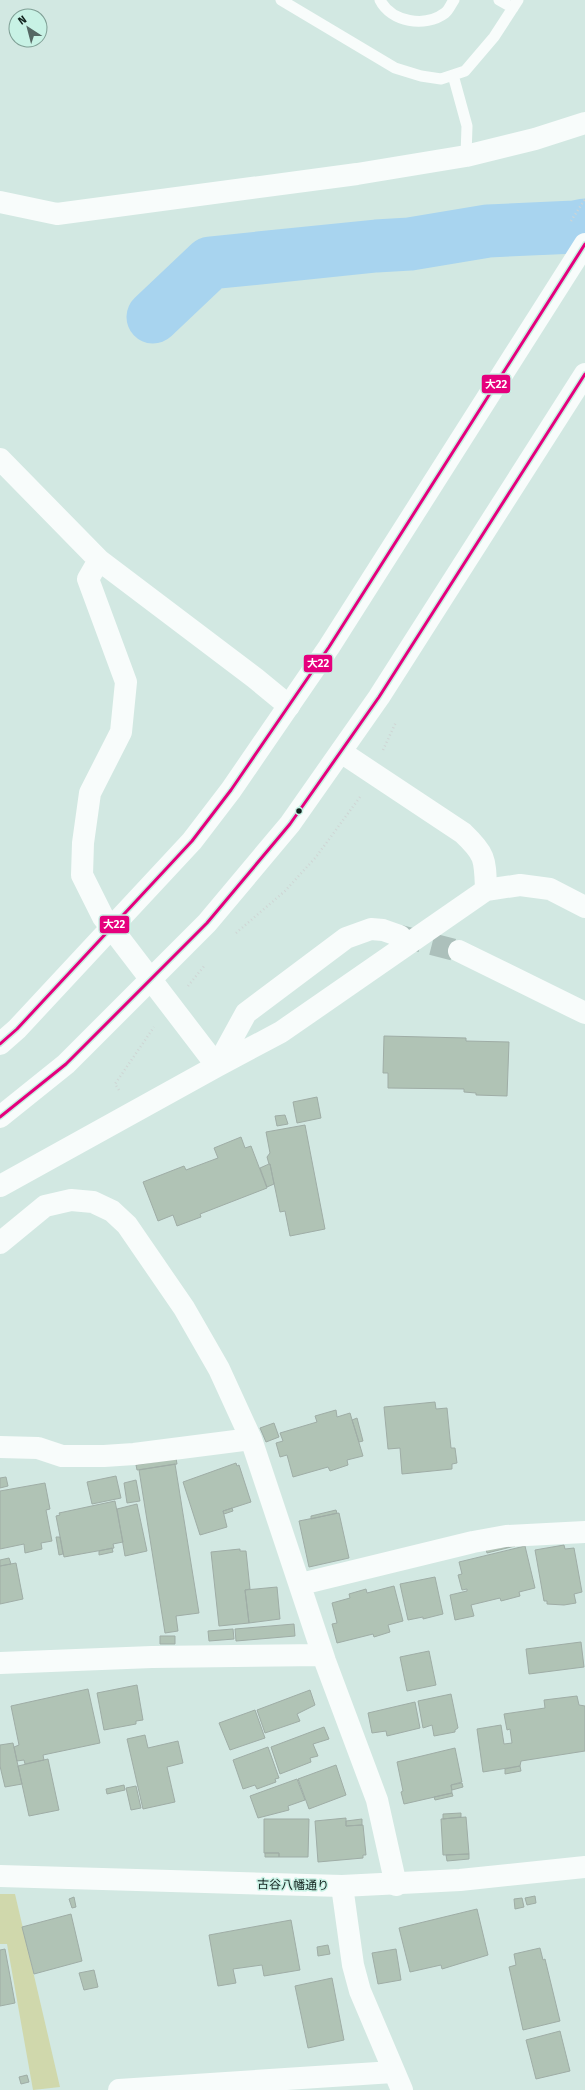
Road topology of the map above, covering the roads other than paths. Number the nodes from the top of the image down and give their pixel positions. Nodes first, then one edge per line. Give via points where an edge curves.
1 (282, 0) edge
2 (380, 0) edge
3 (454, 0) edge
4 (499, 0) edge
5 (516, 4) edge
6 (453, 75) junction
7 (585, 123) edge
8 (466, 156) junction
9 (0, 202) edge
10 (585, 244) edge
11 (585, 374) edge
12 (0, 459) edge
13 (99, 560) junction
14 (289, 706) junction
15 (342, 752) junction
16 (486, 890) junction
17 (585, 907) edge
18 (400, 936) tunnel mouth
19 (459, 952) tunnel mouth
20 (584, 1010) edge
21 (0, 1044) edge
22 (216, 1066) junction
23 (0, 1117) edge
24 (0, 1186) edge
25 (0, 1243) edge
26 (251, 1439) junction
27 (0, 1447) edge
28 (585, 1532) edge
29 (301, 1584) junction
30 (323, 1655) junction
31 (0, 1663) edge
32 (585, 1868) edge
33 (0, 1876) edge
34 (396, 1885) junction
35 (342, 1886) junction
36 (397, 2081) edge
37 (119, 2090) edge

1 - 6 lane via 395,68 441,79
2 - 3 lane via 383,7 393,15 415,21 432,19 446,13
4 - 5 lane
5 - 6 lane via 494,37 465,71
6 - 8 lane via 467,126
7 - 8 main road via 535,139
8 - 9 main road via 357,174 57,214
10 - 14 main road
11 - 15 main road
12 - 13 main road
13 - 14 main road
13 - 22 main road via 88,579 126,682 121,732 90,793 83,843 82,875 104,918
14 - 21 main road via 192,841 17,1029
15 - 16 main road via 464,833 480,849
15 - 23 main road via 290,824 207,923 66,1064
16 - 17 main road via 520,885 550,889
16 - 22 main road via 281,1032
18 - 22 main road via 371,929 346,938 246,1013
19 - 20 main road
22 - 24 main road
25 - 26 main road via 35,1213 57,1202 82,1200 112,1211 133,1232 184,1308 219,1369
26 - 27 main road via 119,1455 62,1456 38,1448
26 - 29 main road
28 - 29 main road via 506,1536 473,1542
29 - 30 main road
30 - 31 main road via 152,1657
30 - 34 main road via 377,1800
32 - 34 main road, 古谷八幡通り
33 - 35 main road, 古谷八幡通り
34 - 35 main road, 古谷八幡通り
35 - 36 main road via 357,1978
36 - 37 main road

